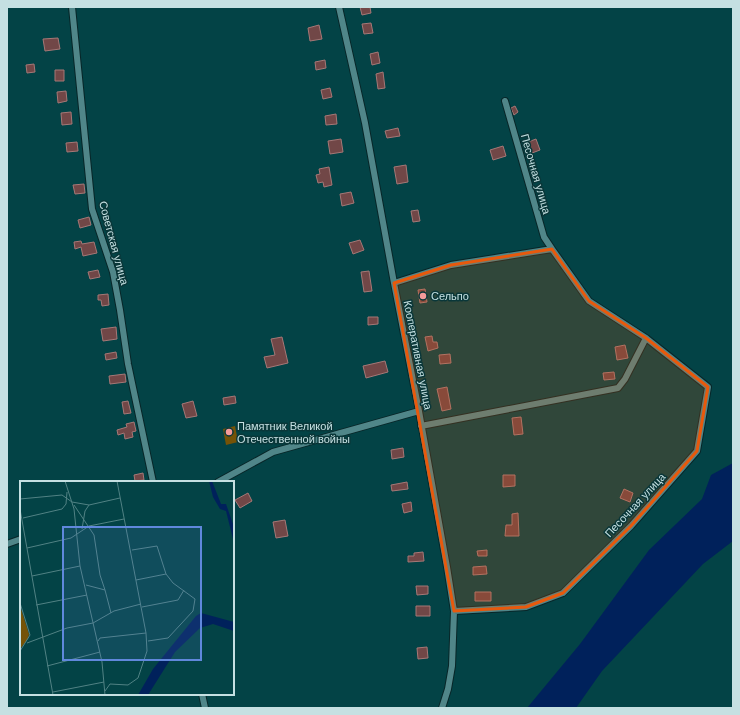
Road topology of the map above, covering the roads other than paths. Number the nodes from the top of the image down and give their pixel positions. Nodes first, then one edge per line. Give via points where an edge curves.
1 (72, 7) edge
2 (339, 7) edge
3 (505, 101) dead end
4 (552, 249) junction
5 (394, 283) junction
6 (646, 338) junction
7 (419, 411) junction
8 (421, 426) junction
9 (153, 481) edge
10 (220, 481) edge
11 (20, 539) edge
12 (7, 544) edge
13 (454, 611) junction
14 (202, 695) edge
15 (205, 708) edge
16 (442, 708) edge

1 - 9 street, Советская улица via 92,209 113,272 128,364
2 - 5 street, Кооперативная улица via 365,123
3 - 4 street, Песочная улица via 544,237
4 - 5 street via 451,265
4 - 6 street, Песочная улица via 589,301
5 - 7 street, Кооперативная улица
6 - 8 street via 618,388
6 - 13 street, Песочная улица via 708,387 698,451 630,526 563,593 526,607
7 - 8 street, Кооперативная улица
7 - 10 street via 273,452
8 - 13 street, Кооперативная улица
11 - 12 street
13 - 16 street, Кооперативная улица via 452,666
14 - 15 street

